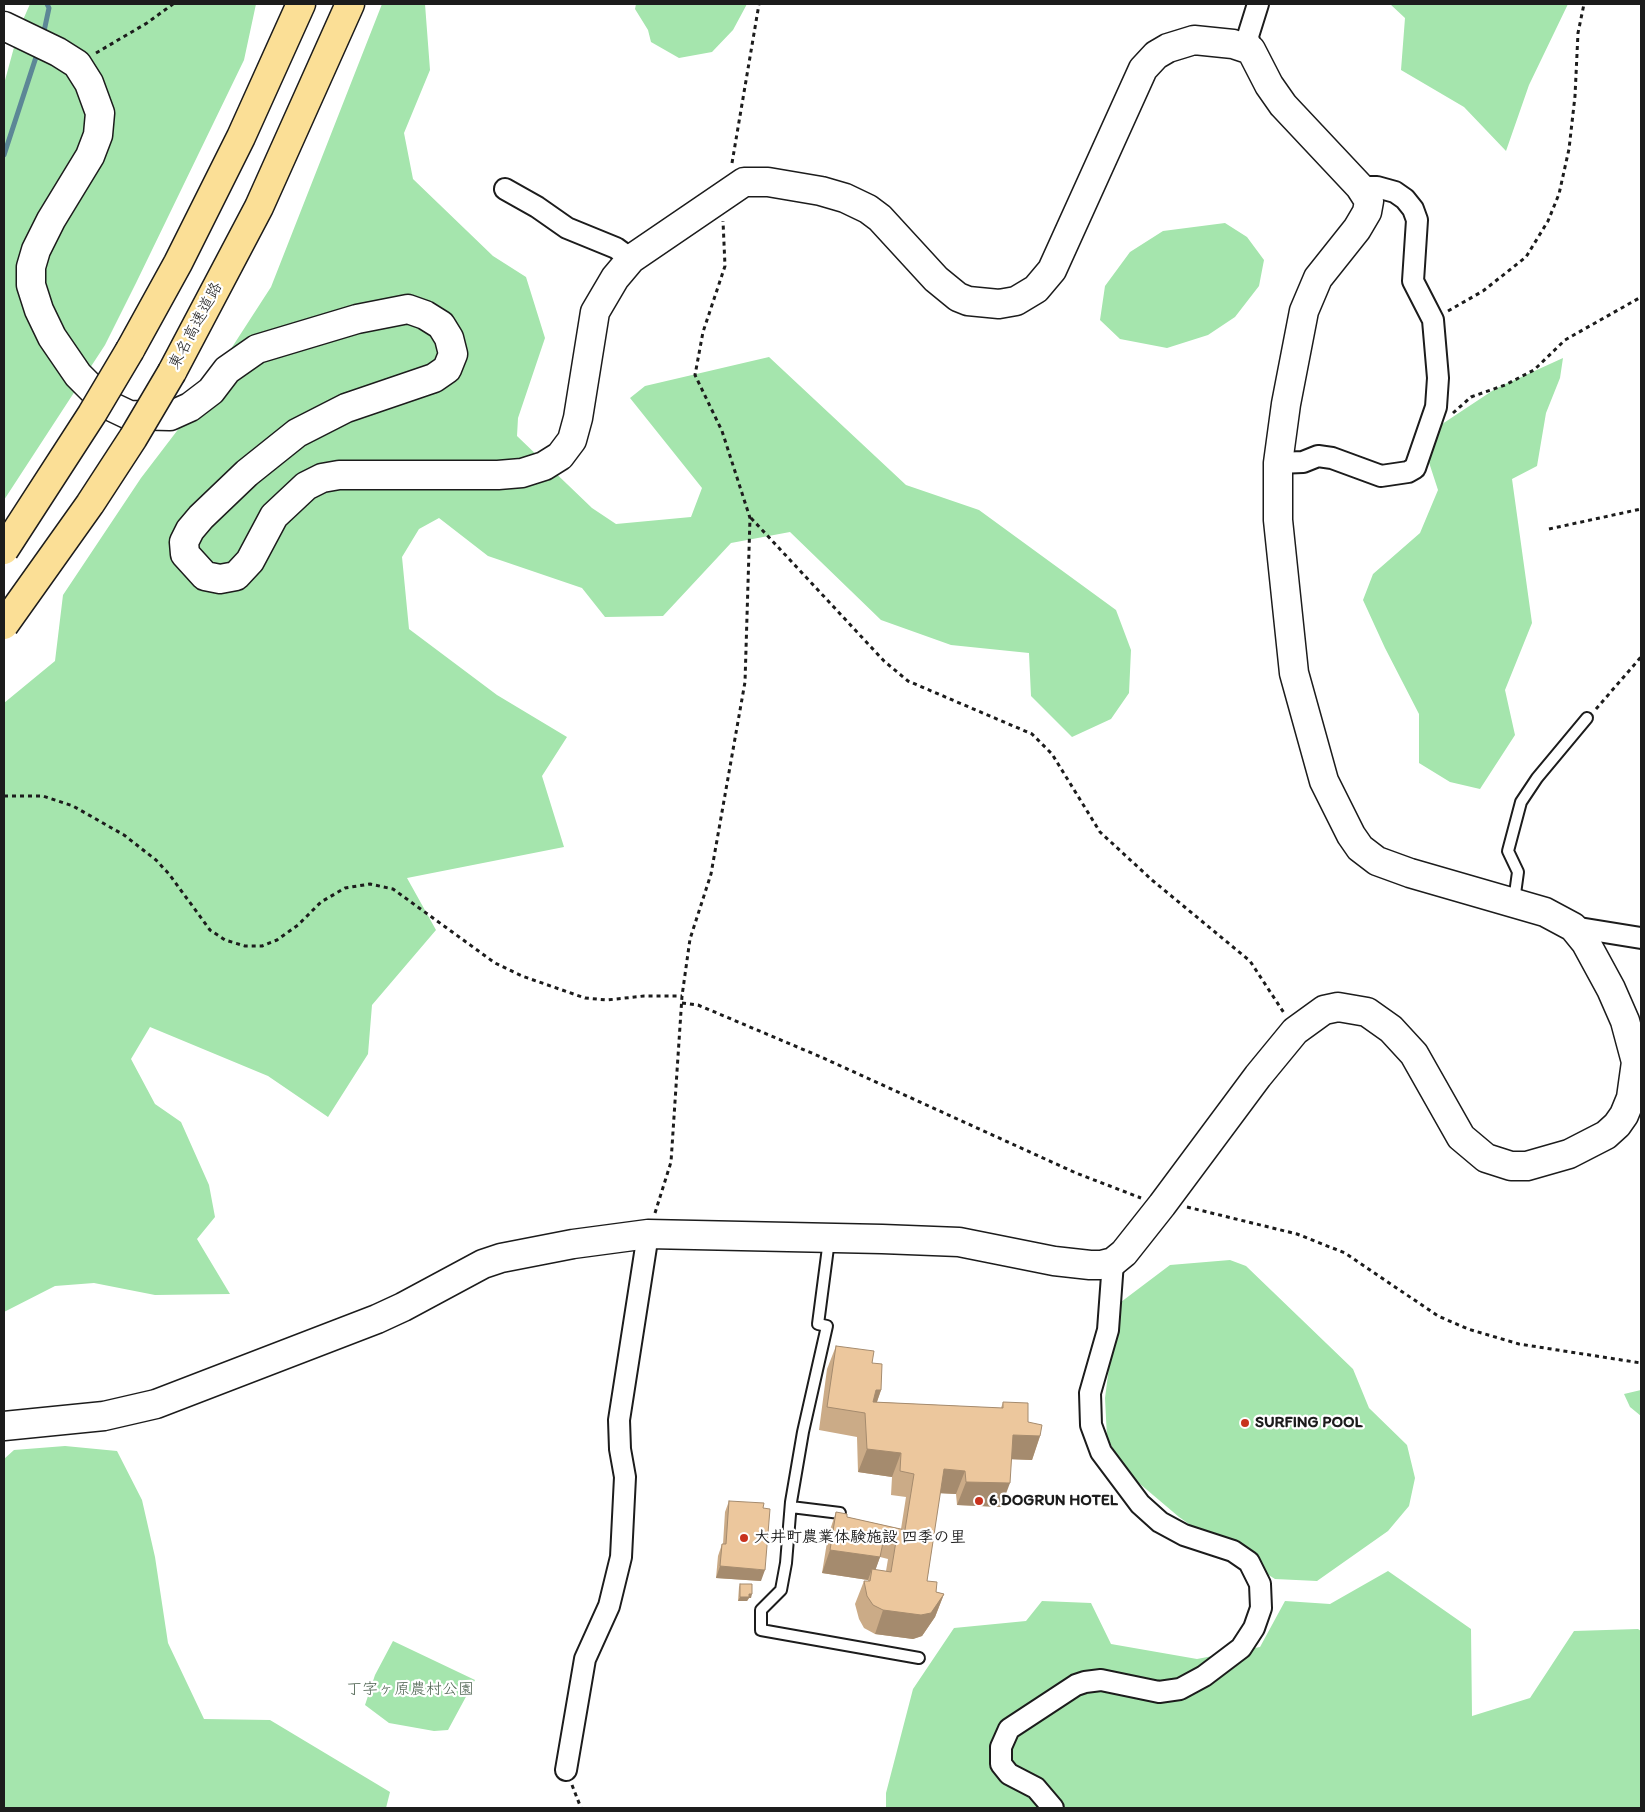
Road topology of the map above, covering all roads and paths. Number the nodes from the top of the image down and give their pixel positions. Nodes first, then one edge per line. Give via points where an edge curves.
1 (173, 4) edge
2 (301, 4) edge
3 (350, 4) edge
4 (759, 4) edge
5 (1258, 4) edge
6 (1584, 4) edge
7 (4, 26) edge
8 (1252, 50) junction
9 (68, 58) junction
10 (1360, 187) junction
11 (505, 189) dead end
12 (730, 191) junction
13 (631, 259) junction
14 (1641, 297) edge
15 (1433, 320) junction
16 (1450, 419) dead end
17 (1278, 463) junction
18 (1641, 509) edge
19 (750, 518) junction
20 (1549, 529) dead end
21 (4, 550) edge
22 (4, 625) edge
23 (1641, 657) edge
24 (1587, 718) joint
25 (4, 796) edge
26 (1514, 902) junction
27 (1573, 927) junction
28 (1641, 938) edge
29 (682, 996) junction
30 (682, 1003) junction
31 (1295, 1031) junction
32 (1164, 1202) junction
33 (648, 1234) junction
34 (830, 1239) junction
35 (1112, 1262) junction
36 (1641, 1363) edge
37 (4, 1426) edge
38 (790, 1507) junction
39 (840, 1513) edge
40 (919, 1658) dead end
41 (566, 1770) joint
42 (581, 1808) edge
43 (1053, 1808) edge

1 - 9 path via 147,23
2 - 21 highway, bridge via 241,137 178,263 92,414
3 - 22 highway, 東名高速道路, bridge via 259,207 172,372 95,496
4 - 12 path
5 - 8 street via 1248,36
6 - 15 path via 1578,33 1569,149 1548,221 1526,257 1509,272
7 - 9 street
8 - 10 street via 1283,105
8 - 12 street via 1233,44 1194,40 1156,55 1143,69 1052,270 1036,289 1016,301 999,304 958,298 880,218 845,198 768,182 744,182
9 - 13 street via 89,83 100,114 98,135 90,156 36,250 31,267 31,286 52,336 78,375 108,405 129,415 170,416 190,407 211,391 227,370 258,349 357,319 408,309 441,325 450,338 453,354 447,369 434,378 346,408 297,433 247,473 201,517 184,542 185,554 205,576 220,579 236,576 250,561 274,516 306,486 322,478 348,474 514,473 544,466 560,456 572,440 578,418 595,312 615,278
10 - 15 street via 1395,192 1412,209 1417,220 1413,281
10 - 17 street via 1369,201 1367,212 1318,278 1304,311
11 - 13 street via 567,228 616,248
12 - 13 street
12 - 19 path via 723,213 725,266 703,332 695,375 722,431
14 - 16 path via 1565,340 1534,370 1471,397 1455,410
15 - 17 street via 1438,378 1436,407 1415,468 1380,476 1318,456 1303,462
17 - 26 street via 1278,520 1294,673 1324,781 1342,822 1360,848 1377,861
18 - 20 path
19 - 29 path via 745,682 711,874 690,939
19 - 31 path via 884,661 908,681 1032,734 1052,754 1100,832 1250,961
23 - 24 path
24 - 26 lane via 1521,802 1508,850 1518,872
25 - 29 path via 43,796 73,806 124,835 169,874 210,930 225,940 245,946 262,946 277,940 321,902 345,888 370,884 393,889 496,964 522,976 585,998
26 - 27 street via 1560,918
27 - 28 street
27 - 31 street via 1611,989 1625,1021 1636,1062 1631,1098 1617,1125 1606,1135 1569,1154 1527,1166 1499,1163 1480,1154 1461,1137 1414,1054 1391,1029 1367,1012 1338,1007 1324,1010
29 - 30 path
30 - 32 path via 698,1005 777,1038 1076,1173
30 - 33 path via 671,1162
31 - 32 street
32 - 35 street via 1124,1253
32 - 36 path via 1296,1234 1345,1254 1438,1316 1468,1329 1519,1344
33 - 34 street
33 - 37 street via 564,1246 483,1264 404,1308 147,1406 104,1416
33 - 41 street via 619,1420 625,1477 621,1557 609,1606 585,1660
34 - 35 street via 959,1242 1054,1261 1100,1265
34 - 38 lane via 818,1324 827,1326
35 - 43 street via 1108,1330 1090,1393 1091,1425 1101,1452 1140,1504 1160,1522 1184,1535 1233,1551 1249,1562 1260,1584 1261,1608 1254,1628 1241,1648 1204,1676 1180,1689 1159,1692 1101,1680 1085,1682 1009,1729 1001,1747 1001,1764 1005,1770 1036,1788
38 - 39 lane
38 - 40 lane via 781,1590 761,1610 762,1630
41 - 42 path

